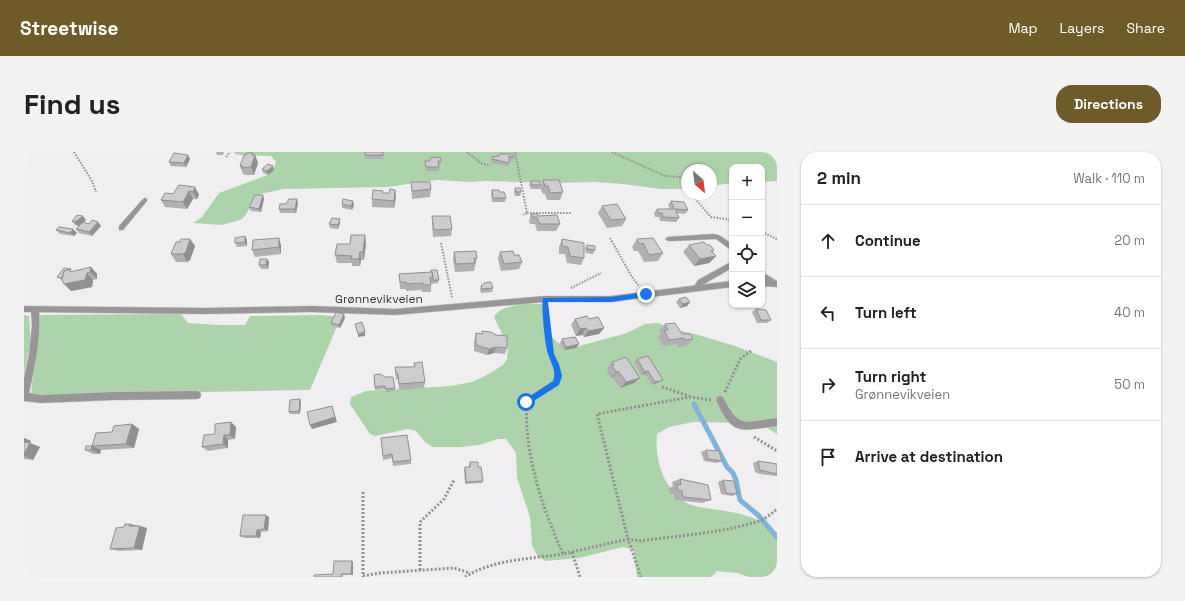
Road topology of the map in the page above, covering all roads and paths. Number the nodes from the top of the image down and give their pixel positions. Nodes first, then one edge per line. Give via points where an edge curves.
1 (74, 152) edge
2 (230, 152) edge
3 (467, 152) edge
4 (515, 152) edge
5 (612, 152) edge
6 (226, 157) dead end
7 (489, 165) dead end
8 (681, 178) edge
9 (96, 192) dead end
10 (145, 200) dead end
11 (696, 200) edge
12 (571, 212) dead end
13 (527, 213) junction
14 (523, 215) dead end
15 (729, 220) edge
16 (121, 228) dead end
17 (765, 233) edge
18 (610, 238) dead end
19 (777, 239) edge
20 (668, 240) dead end
21 (441, 243) dead end
22 (729, 246) edge
23 (729, 266) edge
24 (601, 273) dead end
25 (765, 277) edge
26 (765, 283) edge
27 (729, 284) edge
28 (777, 284) edge
29 (697, 288) junction
30 (646, 294) junction
31 (548, 299) junction
32 (454, 308) junction
33 (24, 309) edge
34 (35, 310) junction
35 (751, 351) dead end
36 (662, 387) dead end
37 (197, 395) dead end
38 (24, 397) edge
39 (690, 397) junction
40 (720, 400) junction
41 (777, 422) edge
42 (747, 426) junction
43 (777, 451) edge
44 (454, 480) dead end
45 (363, 492) dead end
46 (777, 509) edge
47 (628, 539) junction
48 (572, 552) junction
49 (563, 554) junction
50 (420, 570) junction
51 (470, 573) junction
52 (363, 577) edge
53 (465, 577) edge
54 (580, 577) edge
55 (641, 577) edge

1 - 9 path via 94,183
2 - 6 path
3 - 7 path via 481,163
4 - 13 path
5 - 8 path via 665,176
10 - 16 street
11 - 15 path via 711,217
12 - 13 path
13 - 14 path
17 - 19 path
18 - 30 path via 632,277
20 - 22 street via 716,237
21 - 32 path
23 - 29 street via 701,282
24 - 31 path
25 - 28 street
26 - 28 street
27 - 29 street, Grønnevikveien
29 - 30 street, Grønnevikveien
30 - 31 street, Grønnevikveien via 611,300
31 - 32 street, Grønnevikveien
31 - 49 path via 551,354 558,376 556,383 526,402 528,436 550,527
32 - 34 street, Grønnevikveien via 395,312 312,309
33 - 34 street, Grønnevikveien
34 - 38 street via 33,355
35 - 40 path via 740,359
36 - 39 path
37 - 38 street via 41,399
39 - 40 path
39 - 47 path via 597,414
40 - 42 street via 727,416 735,424
41 - 42 street
42 - 43 path via 753,437
44 - 50 path via 441,504 420,522
45 - 52 path
46 - 47 path via 757,522 730,528 638,541
47 - 48 path
47 - 55 path
48 - 49 path
48 - 54 path
49 - 51 path via 486,567
50 - 51 path via 454,568
50 - 52 path
51 - 53 path

